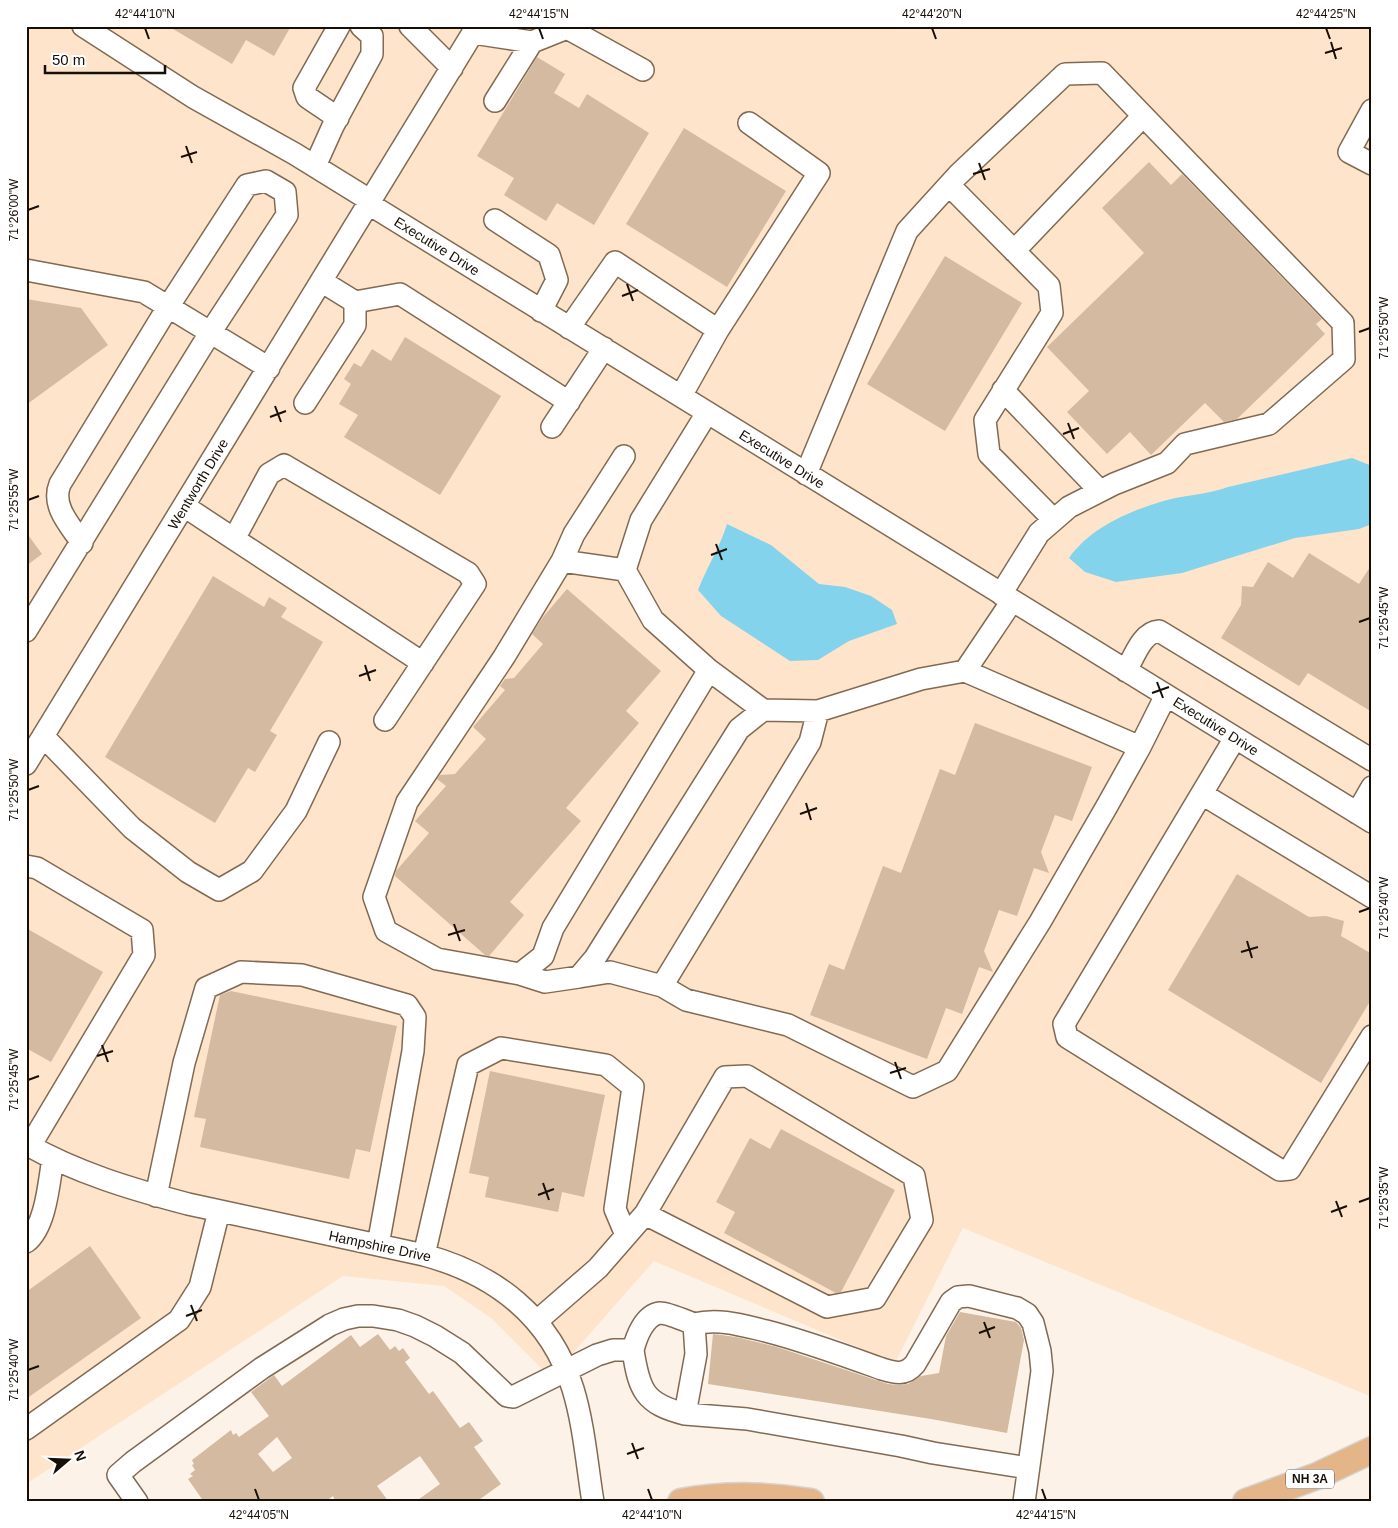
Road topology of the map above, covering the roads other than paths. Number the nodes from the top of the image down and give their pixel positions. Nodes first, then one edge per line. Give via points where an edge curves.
1 (83, 26) edge
2 (339, 26) edge
3 (361, 26) edge
4 (410, 26) edge
5 (475, 30) edge
6 (532, 42) junction
7 (452, 68) junction
8 (643, 70) dead end
9 (495, 101) dead end
10 (1372, 110) edge
11 (1143, 116) junction
12 (338, 118) junction
13 (749, 123) dead end
14 (1372, 164) edge
15 (315, 166) junction
16 (949, 185) junction
17 (370, 203) junction
18 (495, 220) dead end
19 (1014, 252) junction
20 (26, 270) edge
21 (321, 281) junction
22 (355, 302) junction
23 (168, 307) junction
24 (542, 311) junction
25 (569, 328) junction
26 (718, 330) junction
27 (210, 333) junction
28 (604, 348) junction
29 (269, 368) junction
30 (1003, 390) junction
31 (681, 396) junction
32 (569, 402) junction
33 (305, 403) dead end
34 (707, 413) junction
35 (552, 427) dead end
36 (624, 456) dead end
37 (806, 474) junction
38 (1100, 491) junction
39 (184, 506) junction
40 (1054, 520) junction
41 (234, 539) junction
42 (82, 543) junction
43 (562, 561) junction
44 (624, 570) junction
45 (1007, 597) junction
46 (26, 631) edge
47 (423, 663) junction
48 (709, 670) junction
49 (1126, 670) junction
50 (965, 671) junction
51 (1166, 695) junction
52 (763, 710) junction
53 (818, 711) junction
54 (385, 720) dead end
55 (43, 736) junction
56 (1235, 738) junction
57 (329, 742) dead end
58 (1140, 747) junction
59 (1372, 760) edge
60 (26, 764) edge
61 (1372, 787) edge
62 (1202, 794) junction
63 (1364, 818) edge
64 (26, 866) edge
65 (1372, 897) edge
66 (520, 974) junction
67 (579, 977) junction
68 (662, 986) junction
69 (1372, 1036) edge
70 (28, 1145) edge
71 (53, 1158) junction
72 (156, 1196) junction
73 (218, 1211) junction
74 (645, 1214) junction
75 (626, 1236) junction
76 (26, 1242) edge
77 (378, 1245) junction
78 (424, 1255) junction
79 (537, 1321) junction
80 (694, 1324) junction
81 (633, 1350) junction
82 (567, 1371) junction
83 (685, 1414) junction
84 (26, 1429) edge
85 (1372, 1450) edge
86 (1028, 1468) junction
87 (136, 1502) edge
88 (593, 1502) edge
89 (681, 1502) edge
90 (811, 1502) edge
91 (1024, 1502) edge
92 (1246, 1502) edge

1 - 15 street, Executive Drive via 193,96
2 - 12 street via 304,88 307,97
3 - 12 street via 372,36 372,54
4 - 7 street
5 - 6 street
5 - 7 street
6 - 8 street via 567,28
6 - 9 street
7 - 17 street
10 - 14 street via 1349,152
11 - 16 street via 1102,74 1065,74
11 - 19 street
11 - 38 street via 1343,323 1344,360 1269,424 1185,444 1167,463
12 - 15 street
13 - 26 street via 819,172
15 - 17 street, Executive Drive
16 - 19 street
16 - 37 street via 907,231
17 - 21 street, Wentworth Drive
17 - 24 street, Executive Drive
18 - 24 street via 548,255 557,280
19 - 30 street via 1049,286 1052,313
20 - 23 street via 144,292
21 - 22 street
21 - 29 street, Wentworth Drive
22 - 32 street via 400,294
22 - 33 street via 356,325
23 - 27 street
23 - 27 street via 247,184 266,180 285,192 287,215
23 - 42 street via 56,493 59,508
24 - 25 street, Executive Drive
25 - 26 street via 615,262
25 - 28 street, Executive Drive
26 - 31 street
27 - 29 street
27 - 42 street
28 - 31 street, Executive Drive
28 - 32 street
29 - 39 street, Wentworth Drive
30 - 38 street
30 - 40 street via 984,420 989,454
31 - 34 street, Executive Drive
32 - 35 street
34 - 37 street, Executive Drive
34 - 44 street via 641,520
36 - 43 street via 574,534
37 - 45 street, Executive Drive
38 - 40 street
39 - 41 street
39 - 55 street, Wentworth Drive
40 - 45 street via 1039,533
41 - 47 street
41 - 47 street via 269,474 284,465 468,573 476,584
42 - 46 street
43 - 44 street
43 - 66 street via 504,657 407,802 374,897 386,931 436,959
44 - 48 street via 653,620
45 - 49 street, Executive Drive
45 - 50 street
47 - 54 street
48 - 52 street
48 - 66 street via 553,928 543,956
49 - 51 street, Executive Drive
49 - 59 street via 1146,636 1152,631 1159,631
50 - 53 street via 921,679
50 - 58 street
51 - 56 street, Executive Drive
51 - 58 street
52 - 53 street
52 - 67 street via 739,729 595,958
53 - 68 street via 810,742
55 - 57 street via 132,828 188,872 220,890 258,863 296,811
55 - 60 street, Wentworth Drive
56 - 62 street
56 - 63 street, Executive Drive
58 - 68 street via 1040,922 947,1071 913,1087 788,1025 686,1000
61 - 63 street
62 - 65 street
62 - 69 street via 1064,1024 1067,1037 1280,1170 1290,1168
64 - 70 street via 37,868 142,930 144,955
66 - 67 street via 545,982
67 - 68 street via 610,972
70 - 71 street, Hampshire Drive
71 - 72 street, Hampshire Drive via 115,1184
71 - 76 street via 45,1207 34,1236
72 - 73 street, Hampshire Drive
72 - 77 street via 184,1063 206,988 241,972 302,975 407,1005 415,1017 413,1051
73 - 77 street, Hampshire Drive
73 - 84 street via 200,1287 179,1320
74 - 74 street via 725,1077 747,1076 914,1176 922,1220 875,1298 827,1307
74 - 75 street
75 - 78 street via 615,1209 633,1087 606,1065 501,1048 468,1065
75 - 79 street via 598,1268
77 - 78 street, Hampshire Drive
78 - 79 street, Hampshire Drive via 447,1261 483,1278
79 - 82 street, Hampshire Drive
80 - 81 street via 660,1313 652,1316 640,1331
80 - 83 street via 696,1354
80 - 86 street via 732,1323 903,1373 910,1370 951,1302 958,1297 969,1296 1017,1308 1027,1314 1033,1324 1042,1371
81 - 82 street via 613,1350 597,1355
81 - 83 street via 636,1371 652,1401 665,1409
82 - 87 street via 514,1397 507,1396 462,1353 415,1326 373,1316 344,1319 262,1368 133,1462 118,1476
82 - 88 street, Hampshire Drive via 579,1418
83 - 86 street via 747,1419 933,1454
85 - 92 main road, NH 3A via 1317,1476
86 - 91 street
89 - 90 main road via 710,1496 757,1496

